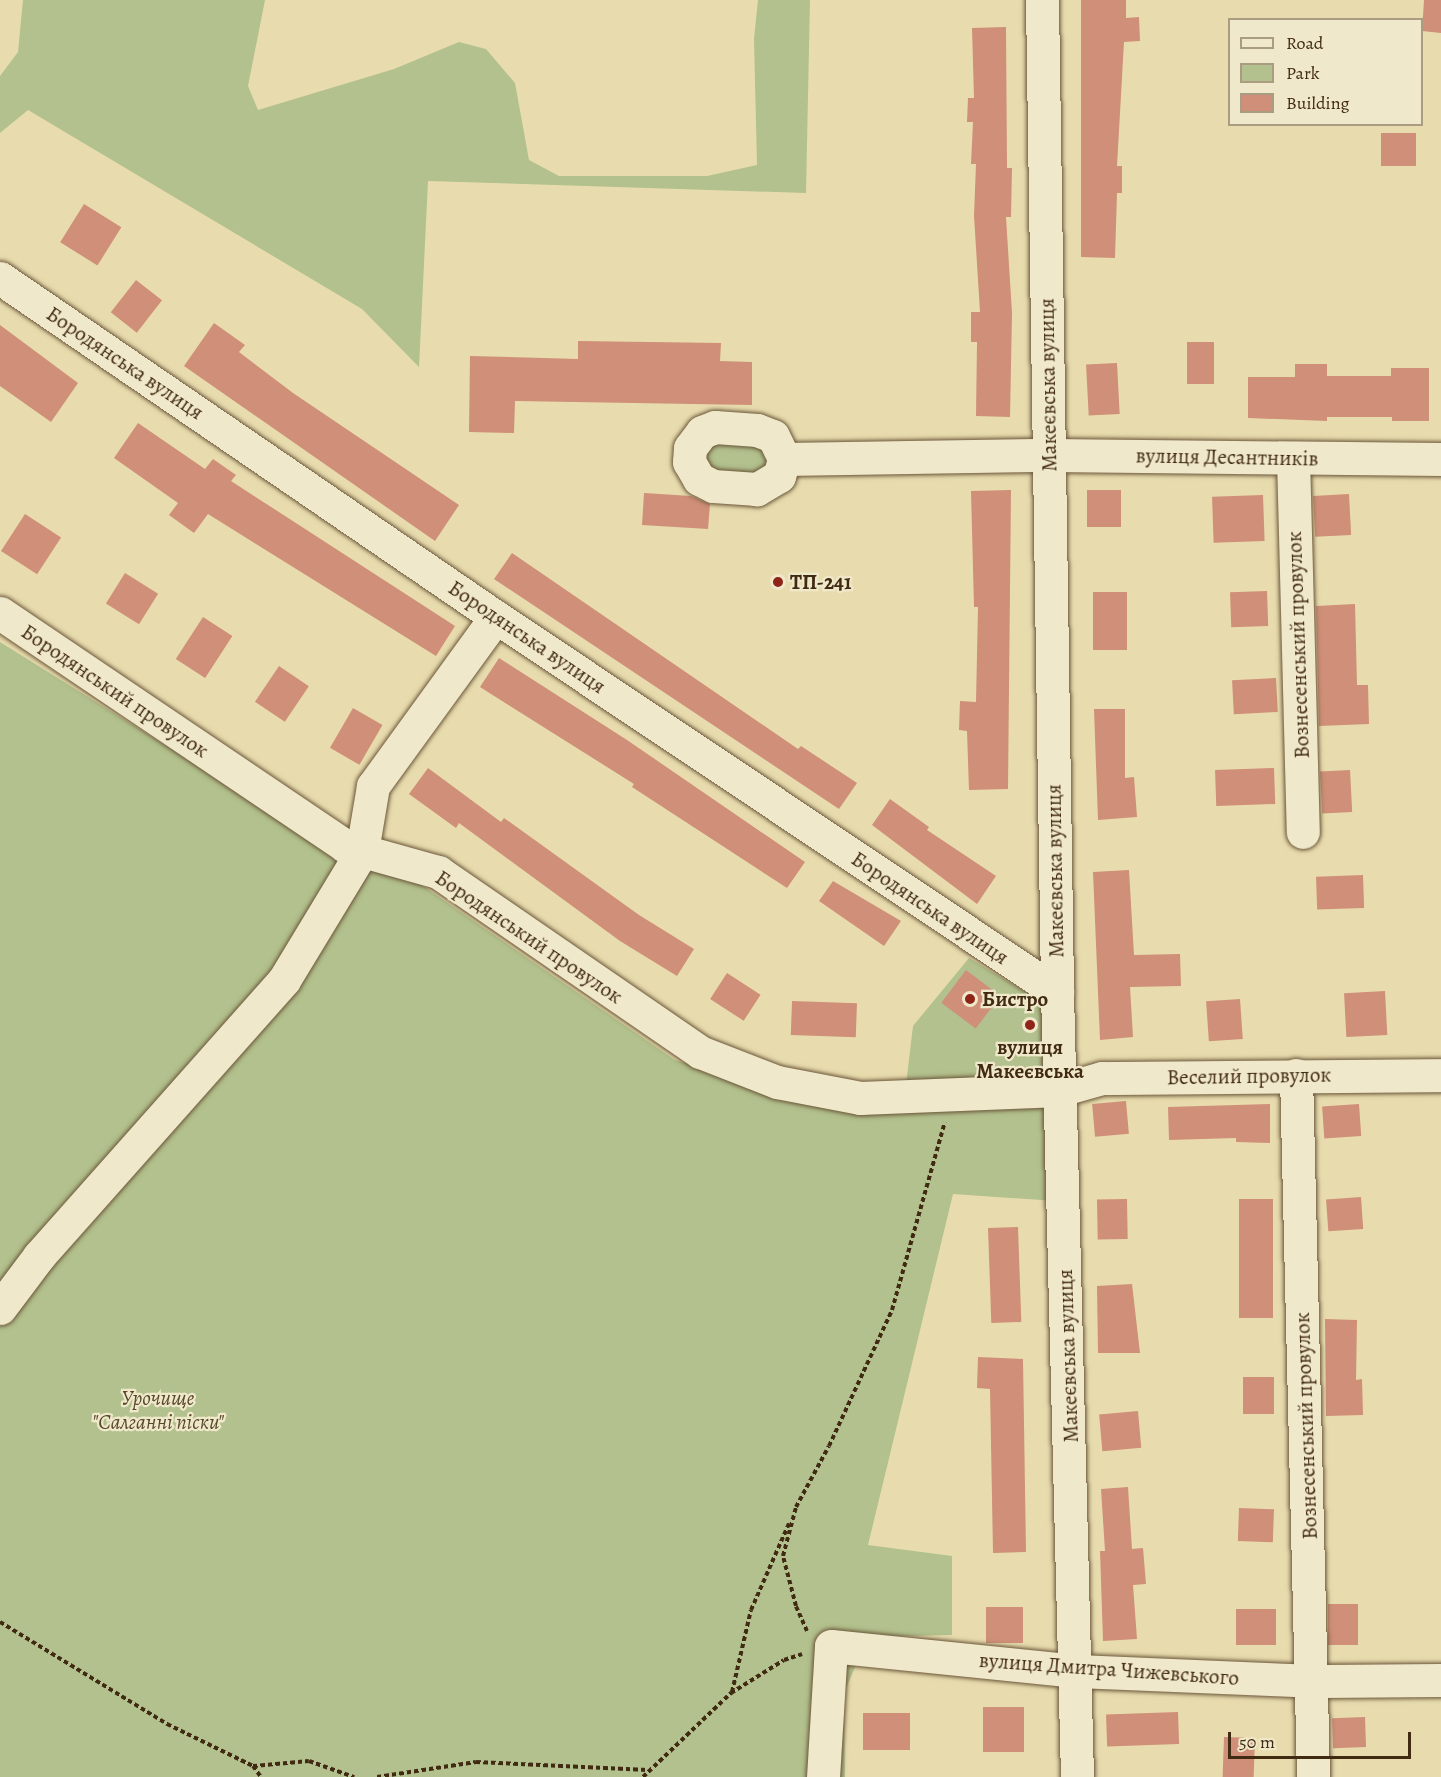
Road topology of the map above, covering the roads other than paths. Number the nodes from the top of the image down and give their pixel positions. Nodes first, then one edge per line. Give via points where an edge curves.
1 (1042, 0) edge
2 (0, 278) edge
3 (1050, 455) junction
4 (1293, 458) junction
5 (784, 459) dead end
6 (1441, 459) edge
7 (496, 617) junction
8 (2, 618) edge
9 (1302, 832) dead end
10 (362, 851) junction
11 (1056, 992) junction
12 (1296, 1075) junction
13 (1441, 1075) edge
14 (1060, 1090) junction
15 (949, 1094) joint
16 (0, 1308) edge
17 (1077, 1671) junction
18 (1441, 1680) edge
19 (1313, 1681) junction
20 (823, 1777) edge
21 (1077, 1777) edge
22 (1313, 1777) edge

1 - 3 street, Макеєвська вулиця
2 - 7 street, Бородянська вулиця
3 - 4 street, вулиця Десантників
3 - 5 street, вулиця Десантників
3 - 11 street, Макеєвська вулиця
4 - 6 street, вулиця Десантників
4 - 9 street, Вознесенський провулок
7 - 10 street via 373,786
7 - 11 street, Бородянська вулиця
8 - 10 street, Бородянський провулок via 345,846
10 - 15 street, Бородянський провулок via 438,872 700,1052 777,1082 860,1098
10 - 16 street via 284,980 39,1256
11 - 14 street, Макеєвська вулиця
12 - 13 street, Веселий провулок
12 - 14 street, Веселий провулок via 1102,1078
12 - 19 street, Вознесенський провулок
14 - 15 street, Веселий провулок
14 - 17 street, Макеєвська вулиця
17 - 19 street, вулиця Дмитра Чижевського
17 - 20 street, вулиця Дмитра Чижевського via 824,1648 827,1699
17 - 21 street, Макеєвська вулиця
18 - 19 street, вулиця Дмитра Чижевського
19 - 22 street, Вознесенський провулок

